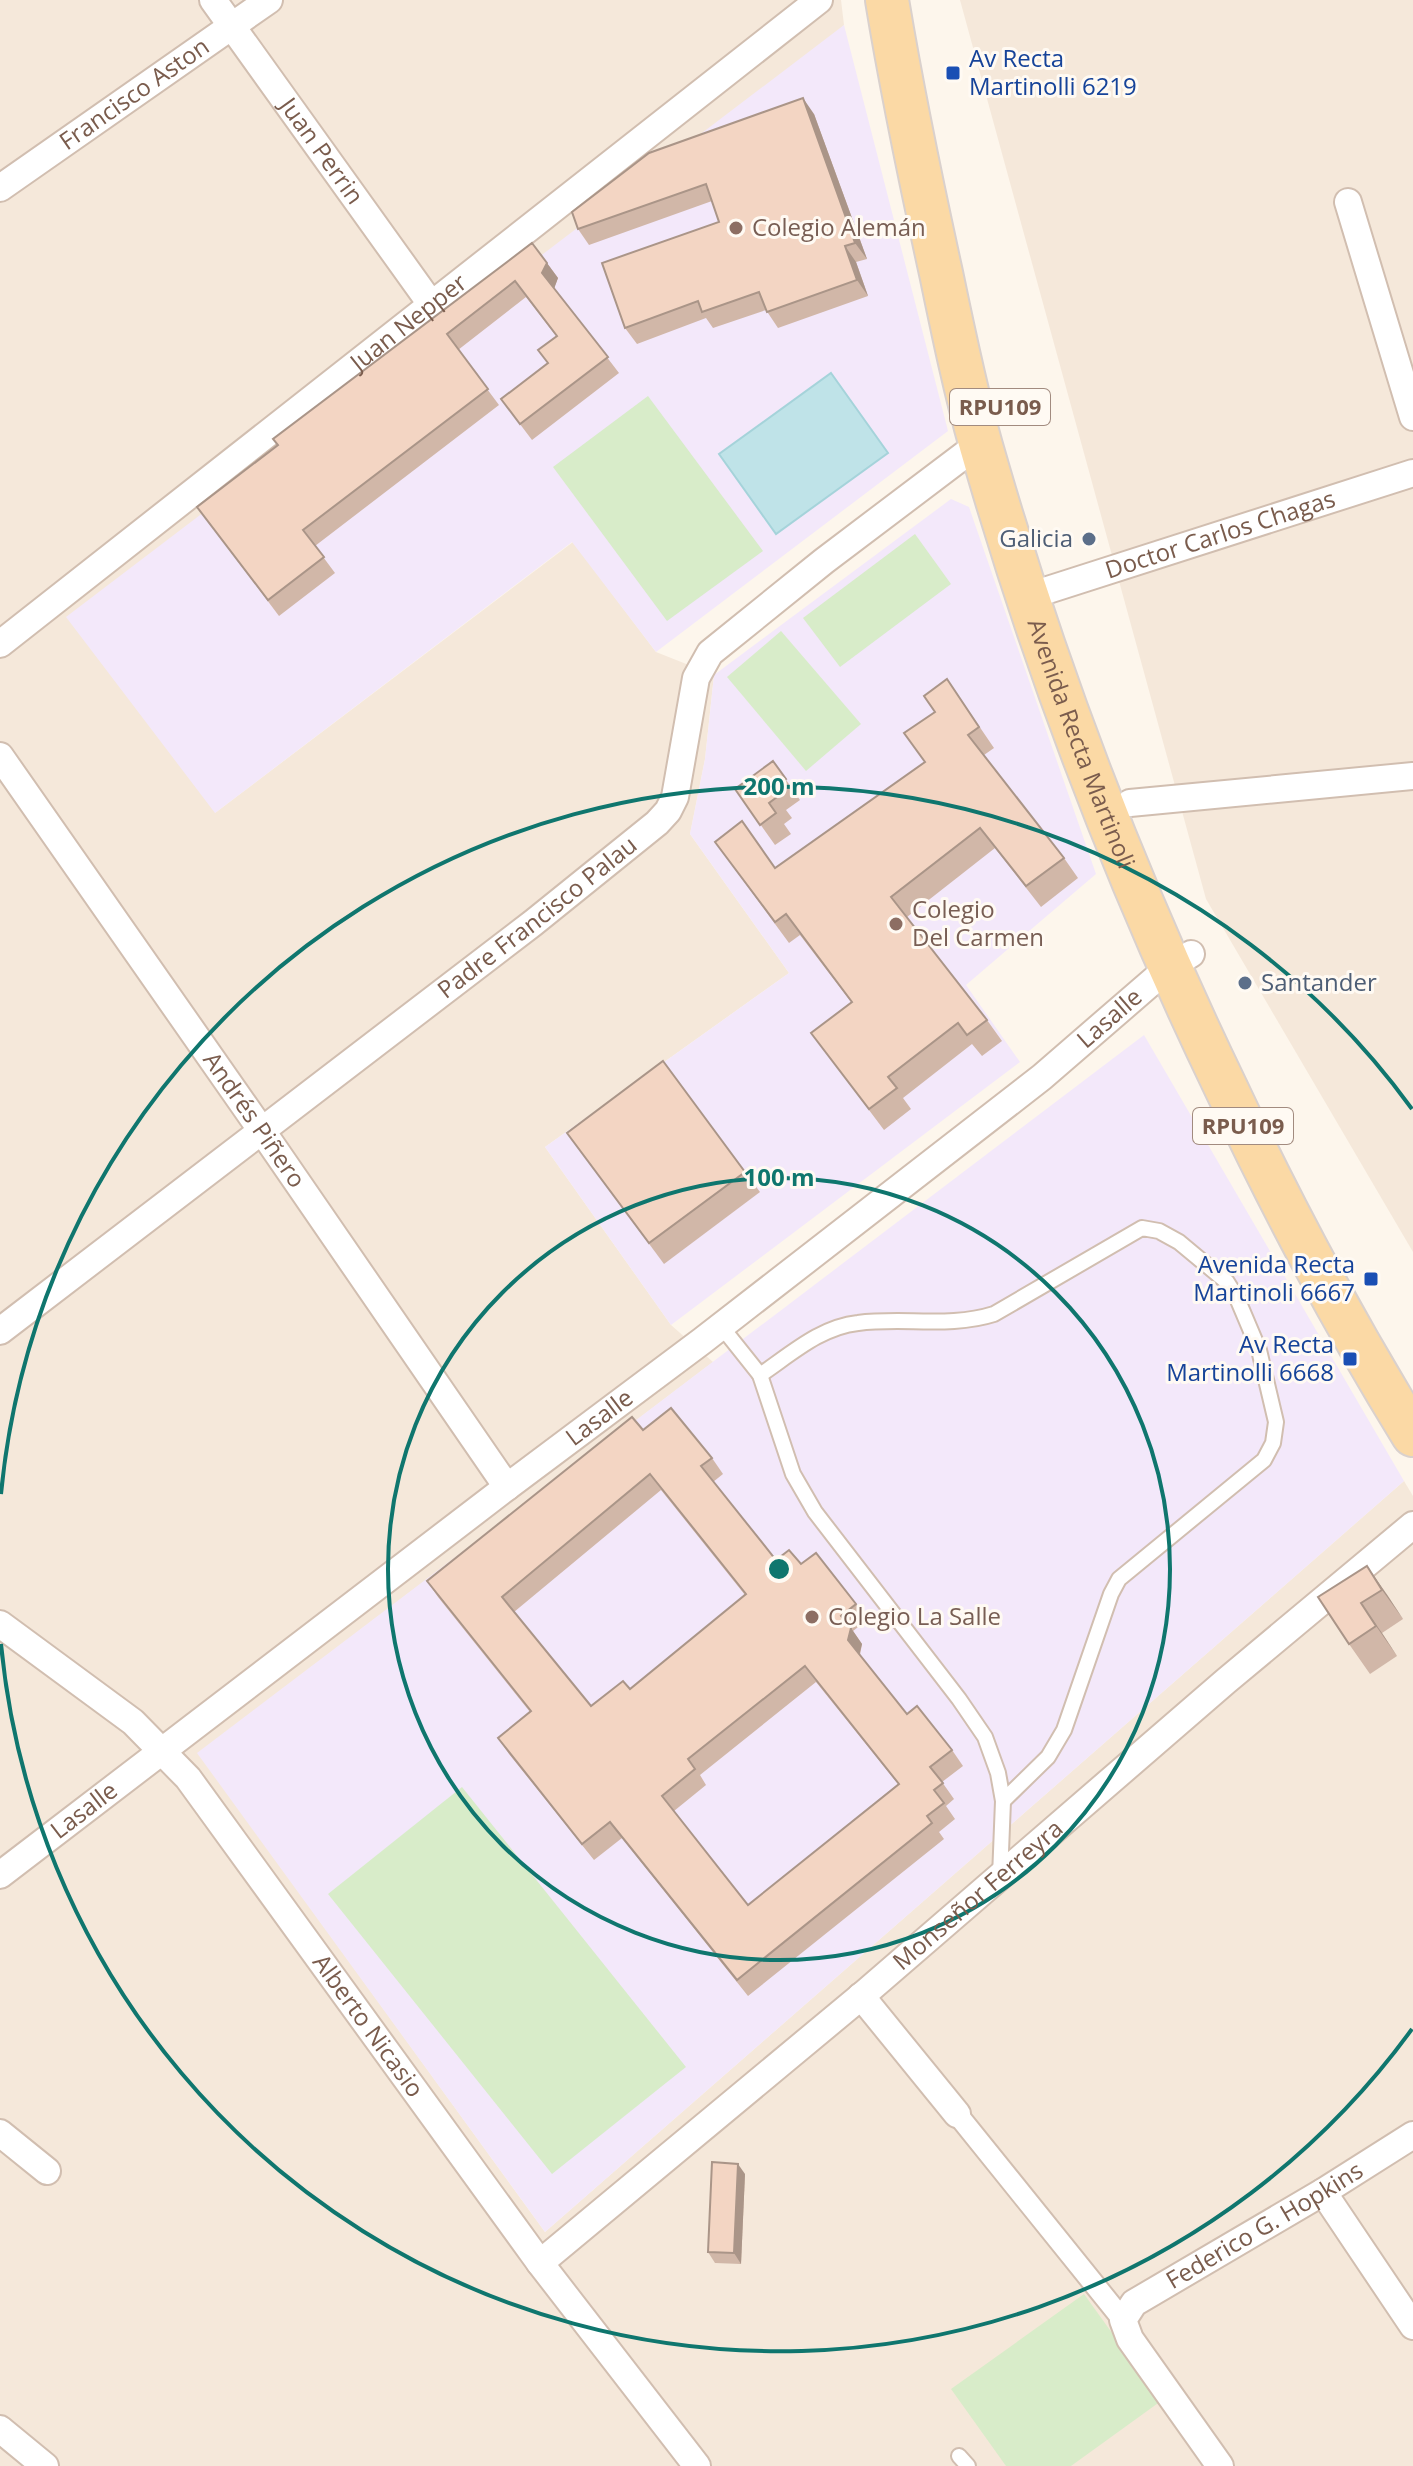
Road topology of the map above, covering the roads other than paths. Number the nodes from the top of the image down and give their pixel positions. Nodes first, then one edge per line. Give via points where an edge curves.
1 (213, 0) edge
2 (269, 0) edge
3 (819, 0) edge
4 (887, 0) edge
5 (913, 0) edge
6 (232, 26) junction
7 (0, 188) edge
8 (1348, 202) dead end
9 (431, 304) junction
10 (1413, 417) edge
11 (980, 443) junction
12 (1413, 473) edge
13 (1039, 593) junction
14 (0, 644) edge
15 (0, 756) edge
16 (1413, 776) edge
17 (1130, 803) junction
18 (1180, 961) junction
19 (262, 1131) junction
20 (721, 1326) junction
21 (0, 1331) edge
22 (760, 1375) junction
23 (1413, 1384) edge
24 (1413, 1435) edge
25 (507, 1487) junction
26 (1413, 1525) edge
27 (0, 1624) edge
28 (161, 1750) junction
29 (1003, 1801) junction
30 (0, 1875) edge
31 (1000, 1878) junction
32 (861, 1996) junction
33 (957, 2114) joint
34 (0, 2133) edge
35 (1413, 2135) edge
36 (47, 2171) dead end
37 (1323, 2192) junction
38 (540, 2263) junction
39 (1123, 2320) junction
40 (1413, 2326) edge
41 (0, 2429) edge
42 (45, 2466) edge
43 (697, 2466) edge
44 (1220, 2466) edge

1 - 6 street, Juan Perrin
2 - 6 street, Francisco Aston
3 - 9 street, Juan Nepper
4 - 11 main road, Avenida Recta Martinoli / RPU109 via 934,245
5 - 13 main road, Avenida Recta Martinoli / RPU109
6 - 7 street, Francisco Aston
6 - 9 street, Juan Perrin
8 - 10 street
9 - 14 street, Juan Nepper
11 - 13 main road, Avenida Recta Martinoli / RPU109
11 - 19 street, Padre Francisco Palau via 710,653 696,678 675,797 657,823
12 - 13 street, Doctor Carlos Chagas
13 - 17 main road, Avenida Recta Martinoli / RPU109
13 - 18 main road, Avenida Recta Martinoli / RPU109 via 1100,804
15 - 19 street, Andrés Piñero
16 - 17 street
17 - 18 main road, Avenida Recta Martinoli / RPU109
18 - 20 street, Lasalle via 1042,1077
18 - 23 main road, Avenida Recta Martinoli / RPU109
18 - 24 main road, Avenida Recta Martinoli / RPU109 via 1249,1137 1336,1305
19 - 21 street, Padre Francisco Palau
19 - 25 street, Andrés Piñero
20 - 22 lane
20 - 25 street, Lasalle
22 - 29 lane via 793,1474 815,1512 985,1737
22 - 29 lane via 823,1332 856,1323 974,1320 994,1314 1142,1228 1179,1242 1227,1282 1237,1298 1259,1350 1276,1422 1273,1443 1264,1460 1119,1579 1064,1730 1048,1757
25 - 28 street, Lasalle
26 - 31 street, Monseñor Ferreyra
27 - 28 street, Alberto Nicasio via 133,1722
28 - 30 street, Lasalle
28 - 38 street, Alberto Nicasio via 188,1778
29 - 31 lane
31 - 32 street, Monseñor Ferreyra
32 - 33 street
32 - 38 street, Monseñor Ferreyra
33 - 39 street
34 - 36 street
35 - 37 street, Federico G. Hopkins
37 - 39 street, Federico G. Hopkins via 1134,2303
37 - 40 street
38 - 43 street, Alberto Nicasio
39 - 44 street via 1130,2339
41 - 42 street

